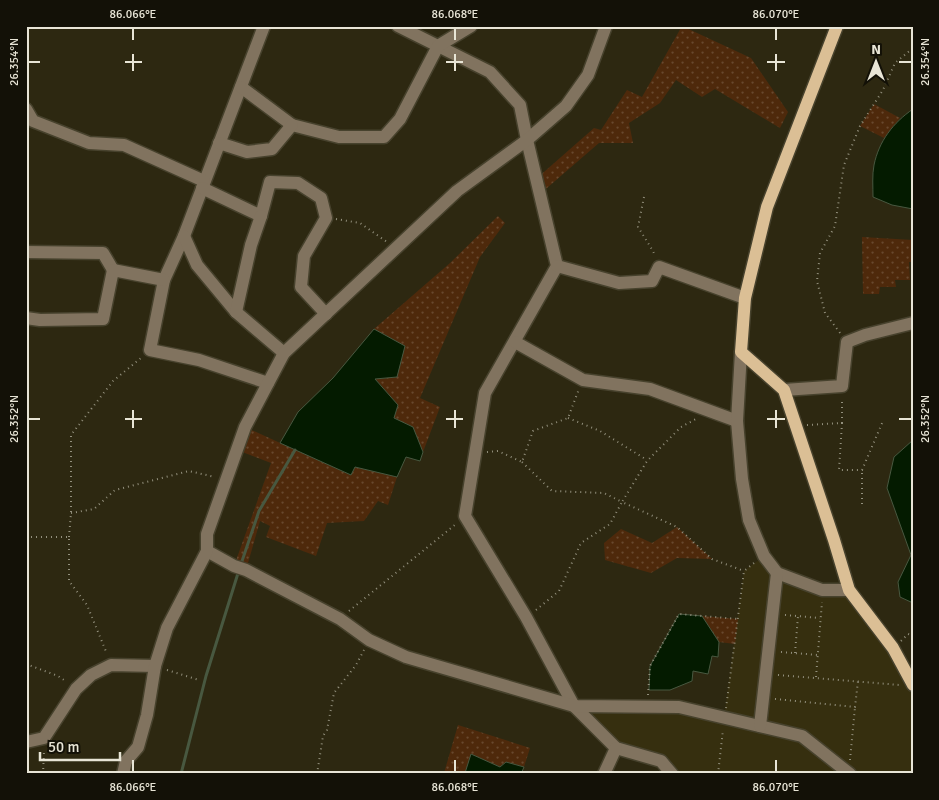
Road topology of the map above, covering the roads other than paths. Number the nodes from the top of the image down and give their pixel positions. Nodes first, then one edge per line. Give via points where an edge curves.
1 (264, 26) edge
2 (398, 26) edge
3 (471, 26) edge
4 (606, 26) edge
5 (836, 26) edge
6 (438, 46) junction
7 (241, 87) junction
8 (26, 109) edge
9 (292, 125) junction
10 (527, 140) junction
11 (219, 143) junction
12 (203, 185) junction
13 (260, 216) junction
14 (184, 236) junction
15 (26, 252) edge
16 (557, 266) junction
17 (113, 270) junction
18 (164, 280) junction
19 (745, 298) junction
20 (236, 312) junction
21 (326, 314) junction
22 (26, 318) edge
23 (913, 323) edge
24 (515, 342) junction
25 (741, 352) junction
26 (284, 353) junction
27 (268, 383) junction
28 (784, 390) junction
29 (737, 421) junction
30 (207, 551) junction
31 (777, 574) junction
32 (849, 590) junction
33 (155, 666) junction
34 (908, 685) edge
35 (574, 706) junction
36 (760, 726) junction
37 (26, 742) edge
38 (616, 748) junction
39 (849, 773) edge
40 (123, 774) edge
41 (604, 774) edge
42 (672, 774) edge

1 - 7 street
2 - 6 street
3 - 6 street
4 - 10 street via 588,75 566,106
5 - 19 main road via 767,207
6 - 9 street via 400,119 384,137 338,137
6 - 10 street via 490,72 520,105
7 - 9 street
7 - 11 street
8 - 12 street via 33,121 89,142 124,145
9 - 11 street via 272,149 247,152
10 - 16 street
10 - 21 street via 457,191
11 - 12 street
12 - 13 street
12 - 14 street
13 - 20 street
13 - 21 street via 270,182 298,183 321,198 326,218 304,256 301,286
14 - 18 street
14 - 20 street via 197,265
15 - 17 street via 103,253
16 - 19 street via 619,283 652,281 659,268
16 - 24 street
17 - 18 street
17 - 22 street via 103,319
18 - 27 street via 150,350 200,360
19 - 25 main road
20 - 26 street
21 - 26 street
23 - 28 street via 847,342 842,386
24 - 29 street via 583,380 650,389
24 - 35 street via 485,393 465,516 526,617
25 - 28 main road
25 - 29 street
26 - 27 street
27 - 30 street via 245,427 207,534
28 - 32 main road
29 - 31 street via 742,479 750,520 764,556
30 - 33 street via 167,628
30 - 35 street via 340,619 369,640 406,657
31 - 32 street via 822,590
31 - 36 street
32 - 34 main road via 894,648
33 - 37 street via 111,666 91,675 76,689 44,738
33 - 40 street via 148,715 138,746 126,761
35 - 36 street via 679,707
35 - 38 street
36 - 39 street via 802,736
38 - 41 street
38 - 42 street via 661,761

